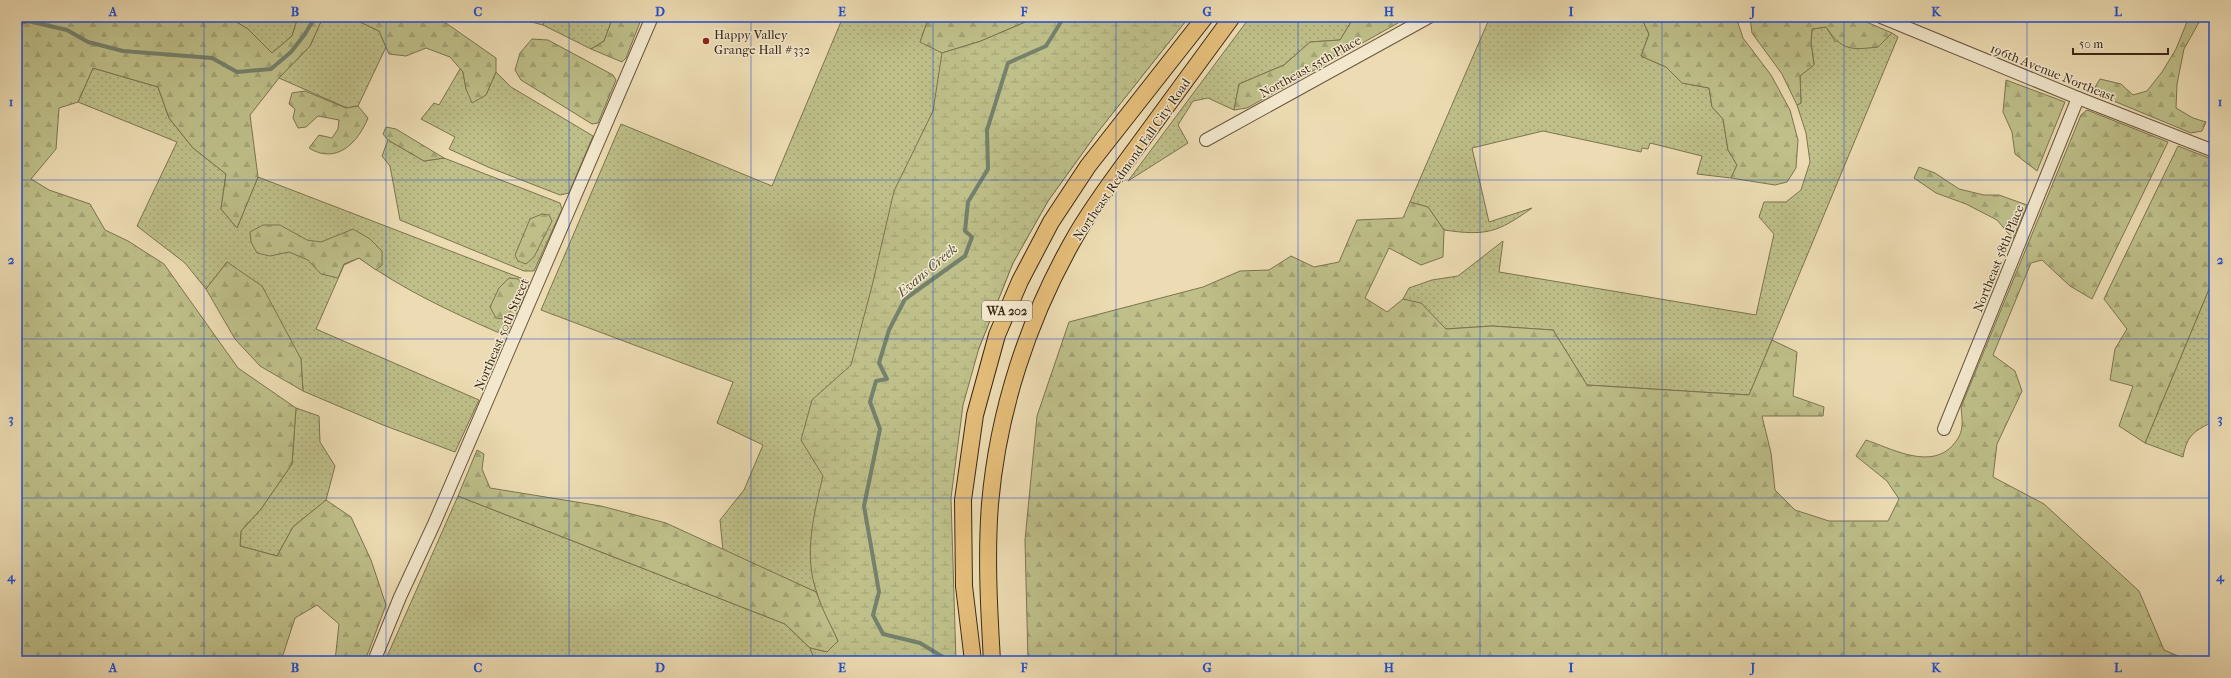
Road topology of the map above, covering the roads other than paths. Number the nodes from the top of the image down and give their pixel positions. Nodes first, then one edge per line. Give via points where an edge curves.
1 (652, 17) edge
2 (1205, 17) edge
3 (1232, 17) edge
4 (1429, 17) edge
5 (1882, 17) edge
6 (2078, 98) junction
7 (1206, 140) dead end
8 (2214, 151) edge
9 (1944, 429) dead end
10 (374, 661) edge
11 (973, 661) edge
12 (992, 661) edge

1 - 10 street, Northeast 50th Street
2 - 11 main road, Northeast Redmond Fall City Road / WA 202 via 1084,172 1051,222 997,335 975,415 963,500 964,586
3 - 12 main road, Northeast Redmond Fall City Road / WA 202 via 1110,183 1075,237 1046,293 1024,345 1003,420 990,504 988,586
4 - 7 street, Northeast 55th Place
5 - 6 street, 196th Avenue Northeast
6 - 8 street, 196th Avenue Northeast
6 - 9 street, Northeast 58th Place

